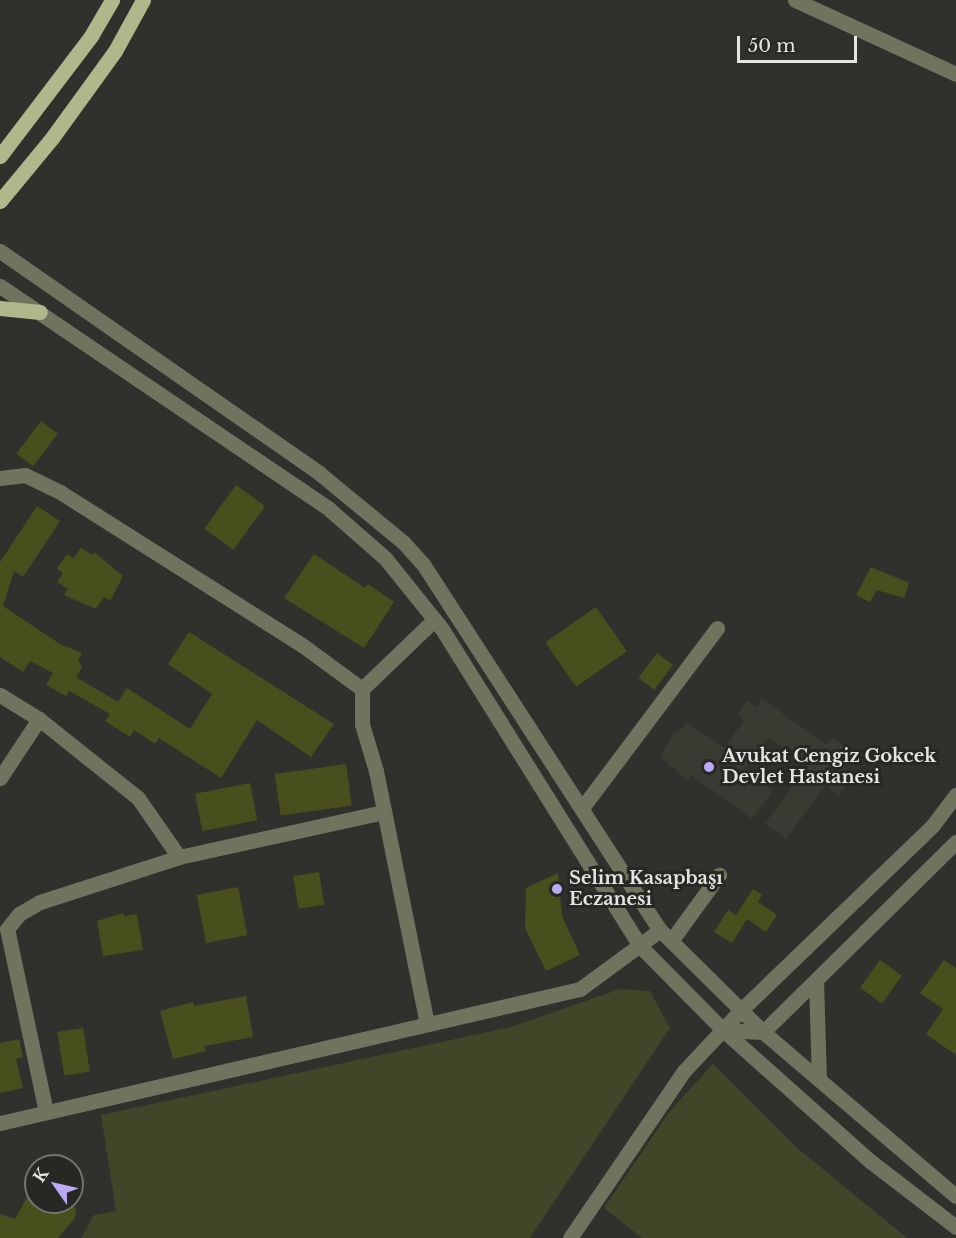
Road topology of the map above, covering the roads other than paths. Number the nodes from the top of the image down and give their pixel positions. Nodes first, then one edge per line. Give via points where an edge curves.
1 (112, 0) edge
2 (143, 0) edge
3 (795, 0) edge
4 (956, 75) edge
5 (0, 156) edge
6 (0, 201) edge
7 (0, 251) edge
8 (0, 286) edge
9 (0, 308) edge
10 (40, 312) junction
11 (0, 478) edge
12 (434, 620) junction
13 (717, 628) dead end
14 (362, 689) junction
15 (0, 695) edge
16 (39, 719) junction
17 (0, 778) edge
18 (956, 795) edge
19 (582, 808) junction
20 (384, 812) junction
21 (956, 842) edge
22 (179, 857) junction
23 (719, 875) dead end
24 (4, 927) edge
25 (665, 936) junction
26 (640, 946) junction
27 (816, 980) junction
28 (741, 1010) junction
29 (427, 1024) junction
30 (723, 1030) junction
31 (763, 1032) junction
32 (819, 1079) junction
33 (46, 1112) junction
34 (0, 1123) edge
35 (956, 1196) edge
36 (956, 1227) edge
37 (570, 1238) edge

1 - 5 main road via 91,36
2 - 6 main road via 115,51
3 - 4 street
7 - 19 street via 319,473 403,542 423,564
8 - 10 street
9 - 10 main road
10 - 12 street via 329,509 385,558
11 - 14 street via 25,475 60,492 303,645
12 - 14 street
12 - 26 street
13 - 19 street
14 - 20 street via 362,724
15 - 16 street
16 - 17 street
16 - 22 street via 138,798
18 - 28 street via 933,825
19 - 25 street
20 - 22 street
20 - 29 street
21 - 27 street
22 - 24 street via 40,902
23 - 25 street
24 - 33 street
25 - 26 street
25 - 28 street
26 - 29 street via 580,989
26 - 30 street
27 - 31 street
27 - 32 street
28 - 30 street
28 - 31 street
29 - 33 street
30 - 31 street
30 - 36 street via 870,1161
30 - 37 street via 684,1071
31 - 32 street
32 - 35 street
33 - 34 street

